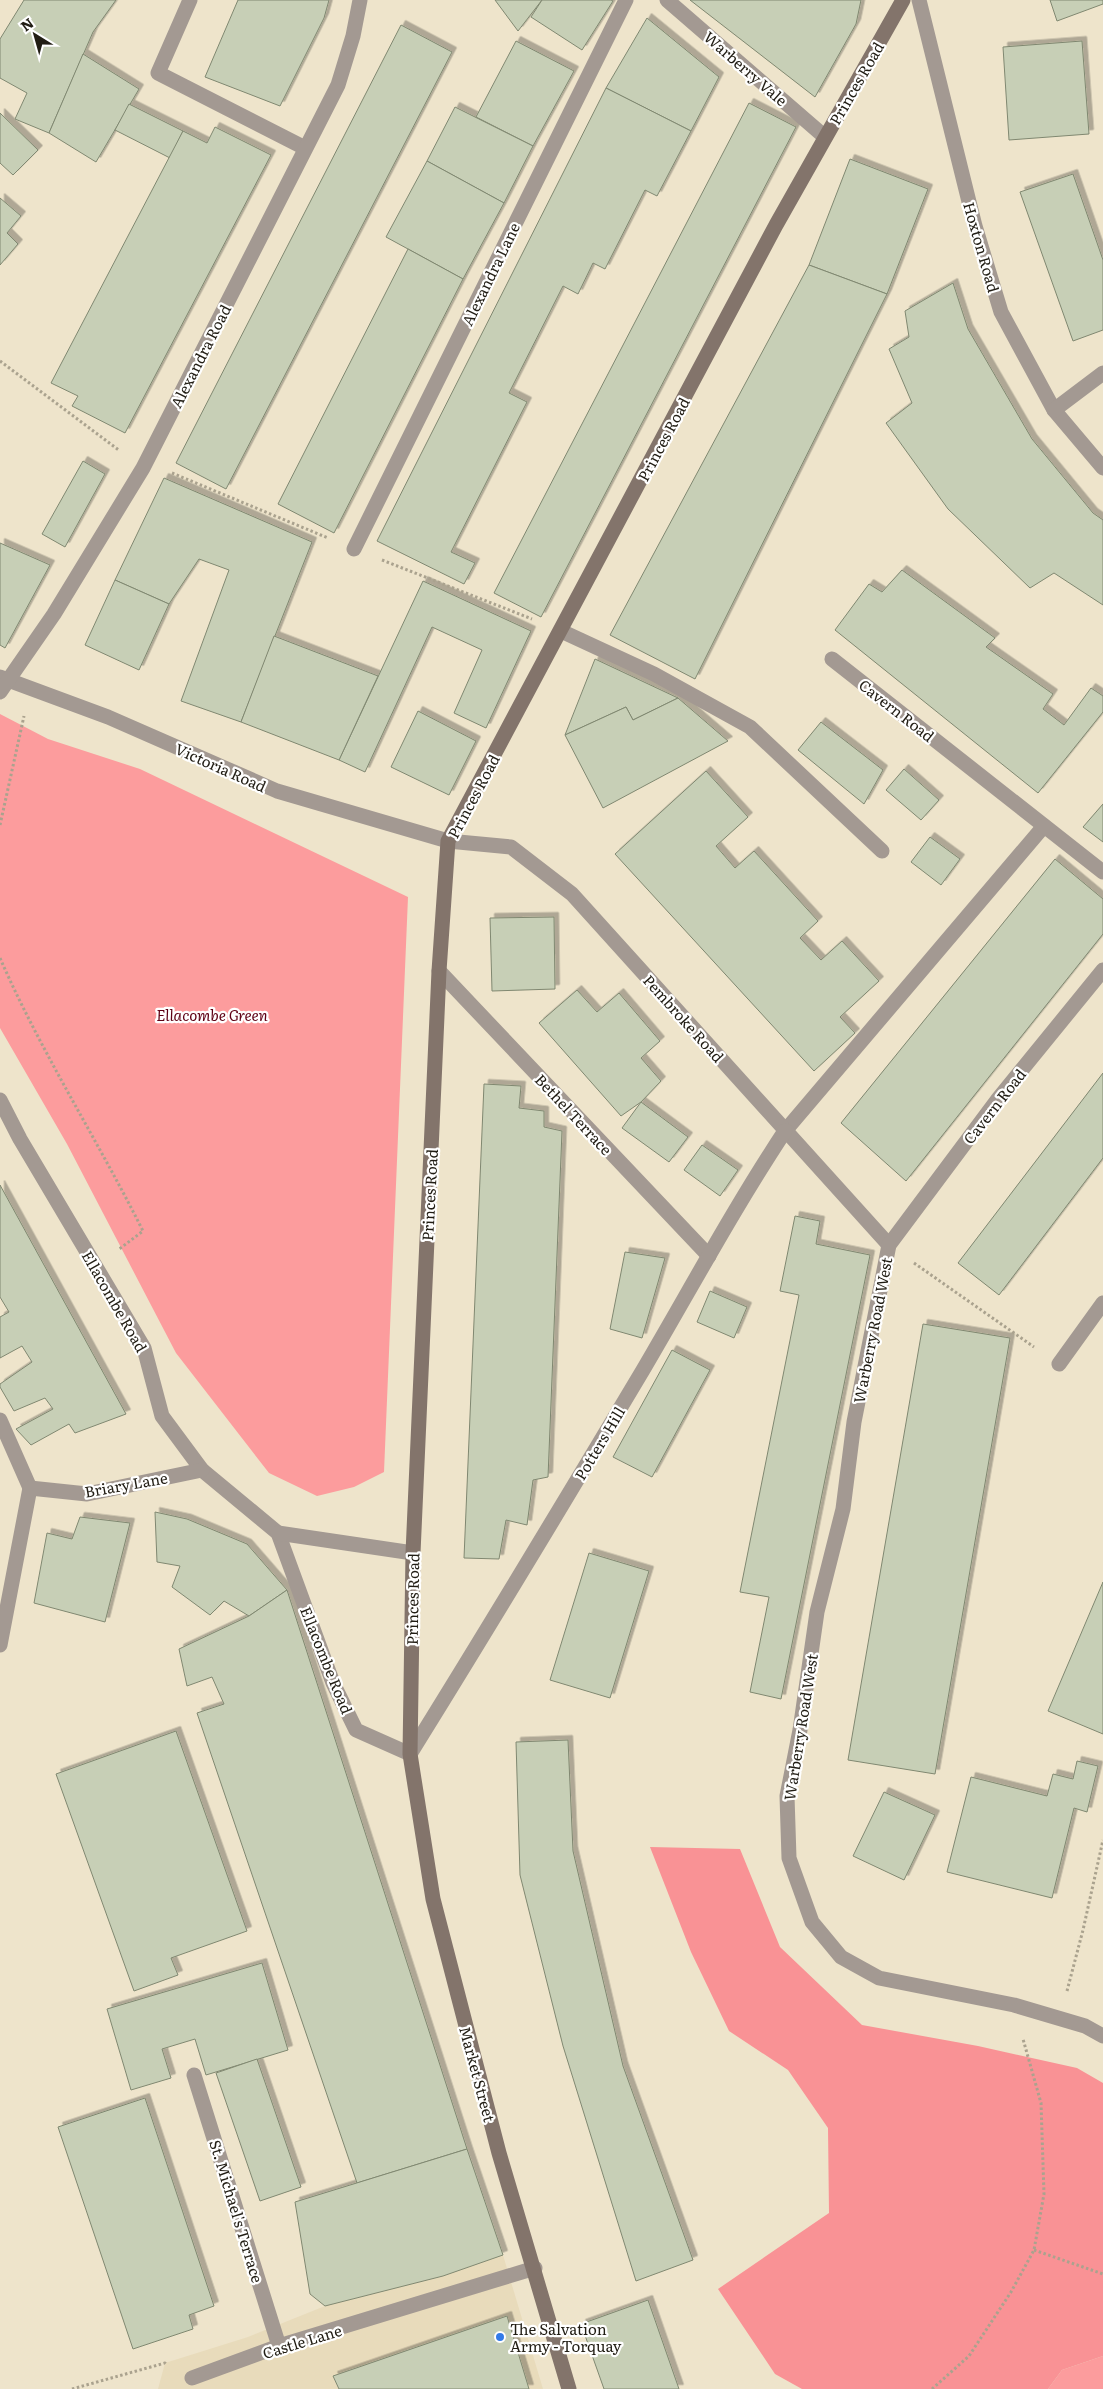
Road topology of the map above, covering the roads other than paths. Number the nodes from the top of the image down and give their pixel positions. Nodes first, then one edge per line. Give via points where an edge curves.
1 (190, 0) edge
2 (360, 0) edge
3 (626, 0) edge
4 (667, 0) edge
5 (902, 0) edge
6 (920, 0) edge
7 (825, 137) junction
8 (305, 148) junction
9 (1103, 373) edge
10 (1054, 410) junction
11 (1103, 468) edge
12 (354, 549) dead end
13 (561, 631) junction
14 (832, 659) dead end
15 (3, 683) edge
16 (1044, 826) junction
17 (448, 841) junction
18 (882, 851) dead end
19 (1103, 872) edge
20 (1103, 970) edge
21 (439, 971) junction
22 (0, 1100) edge
23 (785, 1130) junction
24 (889, 1245) junction
25 (709, 1256) junction
26 (1103, 1303) edge
27 (1059, 1364) road end
28 (0, 1420) edge
29 (202, 1470) junction
30 (30, 1488) junction
31 (278, 1533) junction
32 (413, 1553) junction
33 (0, 1645) edge
34 (410, 1754) junction
35 (1103, 2036) edge
36 (194, 2075) dead end
37 (535, 2268) junction
38 (279, 2346) junction
39 (190, 2384) edge
40 (569, 2389) edge

1 - 8 street via 158,72
2 - 8 street, Alexandra Road via 338,85
3 - 12 street, Alexandra Lane
4 - 7 street, Warberry Vale
5 - 7 street, Princes Road
6 - 10 street, Hoxton Road via 975,226 1001,312
7 - 13 street, Princes Road via 583,584
8 - 15 street, Alexandra Road via 143,468 54,614
9 - 10 street
10 - 11 street, Hoxton Road
13 - 17 street, Princes Road
13 - 18 street via 654,674 750,727
14 - 16 street, Cavern Road
15 - 17 street, Victoria Road via 30,689 108,717 277,791
16 - 19 street, Cavern Road
16 - 23 street, Potters Hill
17 - 21 street, Princes Road
17 - 23 street, Pembroke Road via 511,847 572,894
20 - 24 street, Cavern Road via 998,1099
21 - 25 street, Bethel Terrace
21 - 32 street, Princes Road
22 - 29 street, Ellacombe Road via 144,1348 162,1416
23 - 24 street, Pembroke Road
23 - 25 street, Potters Hill via 741,1198
24 - 35 street, Warberry Road West via 854,1422 843,1509 817,1612 800,1730 786,1796 789,1858 812,1922 840,1957 879,1978 1014,2005 1084,2026
25 - 34 street, Potters Hill via 492,1623
26 - 27 street
28 - 30 street
29 - 30 street, Briary Lane via 87,1494
29 - 31 street, Ellacombe Road
30 - 33 street
31 - 32 street
31 - 34 street, Ellacombe Road via 333,1682 356,1730
32 - 34 street, Princes Road
34 - 37 street, Market Street via 433,1899 499,2153
36 - 38 street, St. Michael's Terrace
37 - 38 street, Castle Lane
37 - 40 street, Market Street
38 - 39 street, Castle Lane

